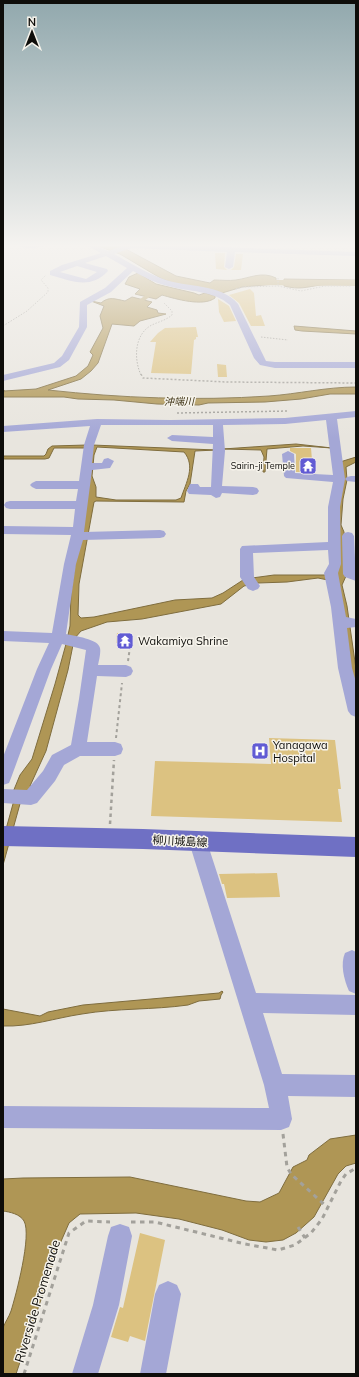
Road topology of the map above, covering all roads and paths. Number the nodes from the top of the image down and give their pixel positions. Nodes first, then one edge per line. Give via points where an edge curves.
1 (30, 309) edge
2 (84, 309) edge
3 (170, 309) edge
4 (236, 309) edge
5 (3, 326) edge
6 (248, 336) junction
7 (288, 340) dead end
8 (356, 365) edge
9 (3, 378) edge
10 (356, 382) edge
11 (356, 414) edge
12 (331, 417) junction
13 (97, 422) junction
14 (218, 423) junction
15 (3, 429) edge
16 (172, 438) dead end
17 (219, 447) junction
18 (288, 454) dead end
19 (108, 461) dead end
20 (89, 467) junction
21 (349, 479) edge
22 (36, 485) dead end
23 (83, 485) junction
24 (194, 486) dead end
25 (216, 490) junction
26 (253, 491) dead end
27 (10, 505) dead end
28 (81, 505) junction
29 (3, 530) edge
30 (160, 534) dead end
31 (81, 535) junction
32 (342, 538) edge
33 (353, 575) edge
34 (253, 586) dead end
35 (3, 636) edge
36 (66, 640) junction
37 (349, 660) edge
38 (90, 670) junction
39 (126, 671) dead end
40 (356, 711) edge
41 (7, 749) edge
42 (78, 749) junction
43 (115, 749) dead end
44 (3, 778) edge
45 (3, 796) edge
46 (3, 836) edge
47 (198, 842) junction
48 (356, 848) edge
49 (352, 960) dead end
50 (356, 984) edge
51 (250, 1003) junction
52 (356, 1005) edge
53 (275, 1085) junction
54 (356, 1086) edge
55 (3, 1117) edge
56 (281, 1119) junction
57 (356, 1168) edge
58 (328, 1208) junction
59 (120, 1227) junction
60 (298, 1228) dead end
61 (305, 1238) junction
62 (168, 1294) dead end
63 (24, 1374) edge
64 (85, 1374) edge
65 (153, 1374) edge

1 - 5 path
2 - 9 street via 83,327 66,358 57,365
3 - 10 path via 172,315 166,321 150,325 144,330 137,347 139,372 143,378 227,382
4 - 6 street
6 - 7 path
6 - 8 street via 261,361 269,365
11 - 12 street
12 - 14 street
12 - 21 street
13 - 14 street
13 - 15 street
13 - 20 street via 89,447
14 - 17 street
16 - 17 street
17 - 25 street
18 - 21 street via 290,476
19 - 20 street via 106,466
20 - 23 street
21 - 32 street via 334,507
22 - 23 street
23 - 28 street
24 - 25 street via 193,491
25 - 26 street
27 - 28 street
28 - 31 street
29 - 31 street
30 - 31 street
31 - 36 street via 70,564
32 - 33 street
32 - 34 street via 283,547 246,549 247,576
32 - 37 street via 332,577 345,623
35 - 36 street
36 - 38 street via 93,648
36 - 41 street via 44,669
37 - 40 street
38 - 39 street
38 - 42 street
41 - 44 street
42 - 43 street
42 - 45 street via 58,760 31,798
46 - 47 main road, 柳川城島線
47 - 48 main road, 柳川城島線
47 - 51 street
49 - 50 street
51 - 52 street
51 - 53 street
53 - 54 street
53 - 56 street
55 - 56 street
56 - 58 path via 287,1167 291,1174
57 - 58 path, Riverside Promenade via 346,1174 341,1181
58 - 61 path, Riverside Promenade via 315,1229
59 - 61 path, Riverside Promenade via 155,1222 278,1250 295,1245
59 - 63 path, Riverside Promenade via 86,1221 69,1233
59 - 64 street via 106,1304
60 - 61 path
62 - 65 street

